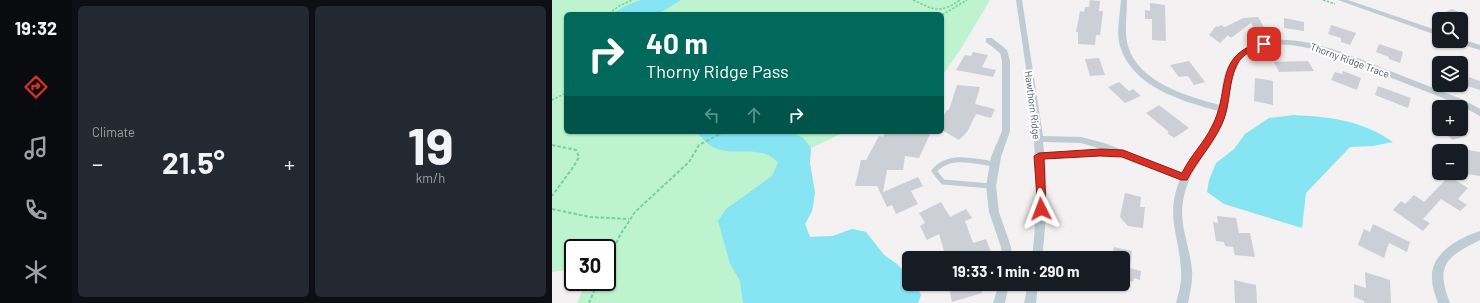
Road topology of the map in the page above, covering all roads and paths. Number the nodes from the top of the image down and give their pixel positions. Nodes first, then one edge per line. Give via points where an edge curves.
1 (632, 0) edge
2 (913, 0) edge
3 (960, 0) edge
4 (966, 0) edge
5 (1019, 0) edge
6 (1124, 0) edge
7 (1341, 0) edge
8 (612, 12) edge
9 (944, 14) edge
10 (1432, 32) edge
11 (989, 40) dead end
12 (1468, 44) edge
13 (1480, 48) edge
14 (564, 94) edge
15 (552, 100) edge
16 (1223, 109) junction
17 (1480, 113) edge
18 (719, 134) edge
19 (1038, 139) junction
20 (552, 145) edge
21 (1123, 154) junction
22 (1039, 156) junction
23 (994, 164) junction
24 (1184, 177) junction
25 (991, 186) junction
26 (552, 196) edge
27 (552, 209) edge
28 (629, 219) junction
29 (1480, 235) edge
30 (616, 245) edge
31 (1006, 251) edge
32 (1038, 251) edge
33 (594, 291) edge
34 (1002, 291) edge
35 (1032, 291) edge
36 (589, 303) edge
37 (999, 303) edge
38 (1030, 303) edge
39 (1182, 303) edge
40 (1444, 303) edge

1 - 8 path
2 - 3 path via 932,10 940,11
4 - 9 path
5 - 19 street, Hawthorn Ridge
6 - 16 street via 1124,47 1138,70 1163,88
7 - 10 street
11 - 23 street via 1004,52 1007,77 1006,131
12 - 13 street
14 - 15 path
16 - 17 street, Thorny Ridge Trace via 1233,65 1241,54 1255,46 1288,42 1322,48 1345,56 1461,102
16 - 24 street, Thorny Ridge Trace via 1216,129
18 - 28 path via 699,145 689,162
19 - 21 street via 1081,140
19 - 22 street, Hawthorn Ridge
20 - 26 path via 576,150 579,157 575,166 556,186
21 - 22 street
21 - 24 street
22 - 32 street, Hawthorn Ridge via 1041,209
23 - 25 street
23 - 25 lane via 944,160 934,171 943,182
24 - 39 street, Thorny Ridge Trace via 1179,191 1177,215 1186,262 1187,280
25 - 31 street via 994,212
27 - 28 path via 590,217
28 - 30 path
29 - 40 street via 1450,250 1440,264 1437,276 1438,291
33 - 36 path
34 - 37 street
35 - 38 street

